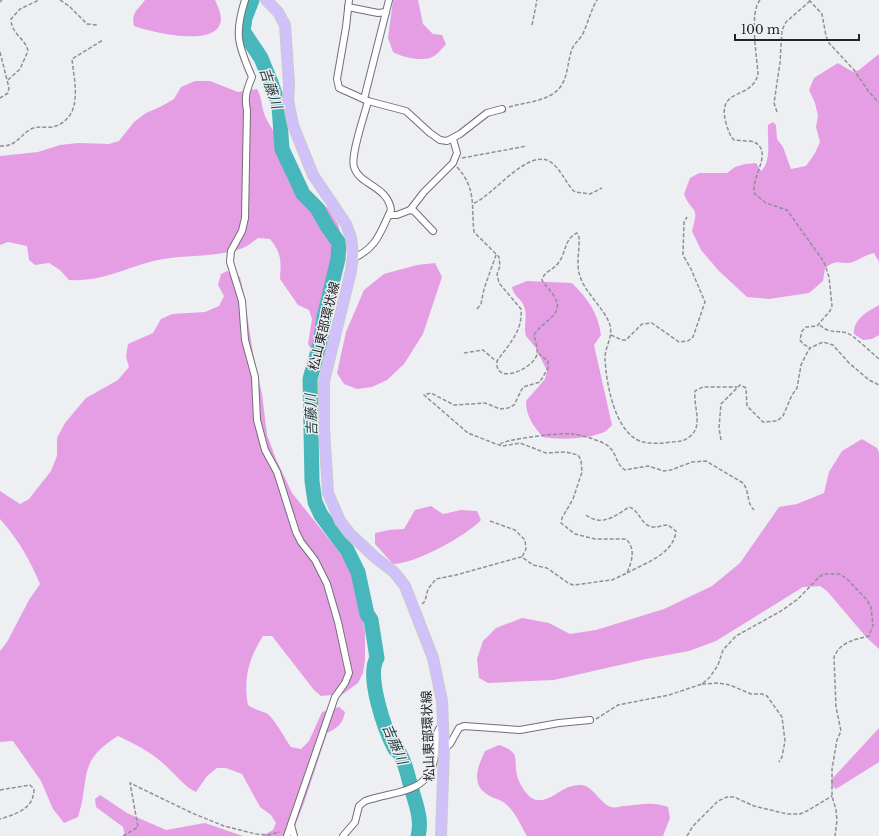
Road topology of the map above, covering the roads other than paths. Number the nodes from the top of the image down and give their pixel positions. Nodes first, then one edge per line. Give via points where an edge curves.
1 (245, 0) edge
2 (266, 0) edge
3 (349, 0) edge
4 (389, 0) edge
5 (348, 7) junction
6 (386, 12) junction
7 (366, 100) junction
8 (502, 109) road end
9 (453, 139) junction
10 (410, 210) junction
11 (389, 215) junction
12 (433, 231) dead end
13 (352, 259) junction
14 (590, 720) road end
15 (443, 724) junction
16 (444, 749) junction
17 (291, 823) junction
18 (287, 836) edge
19 (294, 836) edge
20 (343, 836) edge
21 (442, 836) edge

1 - 17 street via 237,27 238,38 252,77 246,89 245,100 245,218 242,231 231,251 230,262 242,301 245,340 255,377 260,435 277,472 296,532 316,560 327,584 349,673 335,697
2 - 13 main road, 松山東部環状線 via 278,12 285,25 288,100 293,125 313,175 346,224 351,238
3 - 5 street
4 - 6 street
5 - 6 street via 378,13
5 - 7 street via 337,84 344,92
6 - 7 street
7 - 9 street via 406,111 435,137 447,141
7 - 11 street via 353,160 354,167 357,173 387,197 391,210
8 - 9 street via 487,113
9 - 10 street via 457,153 453,163
10 - 11 street
10 - 12 street
11 - 13 street via 372,247
13 - 15 main road, 松山東部環状線 via 324,381 328,493 340,521 350,534 394,572 405,586 439,681
14 - 16 street via 520,730 464,726
15 - 16 main road, 松山東部環状線
15 - 20 street via 437,731 431,774 417,787 365,801 359,806 355,822
16 - 21 main road, 松山東部環状線
17 - 18 street
17 - 19 street

